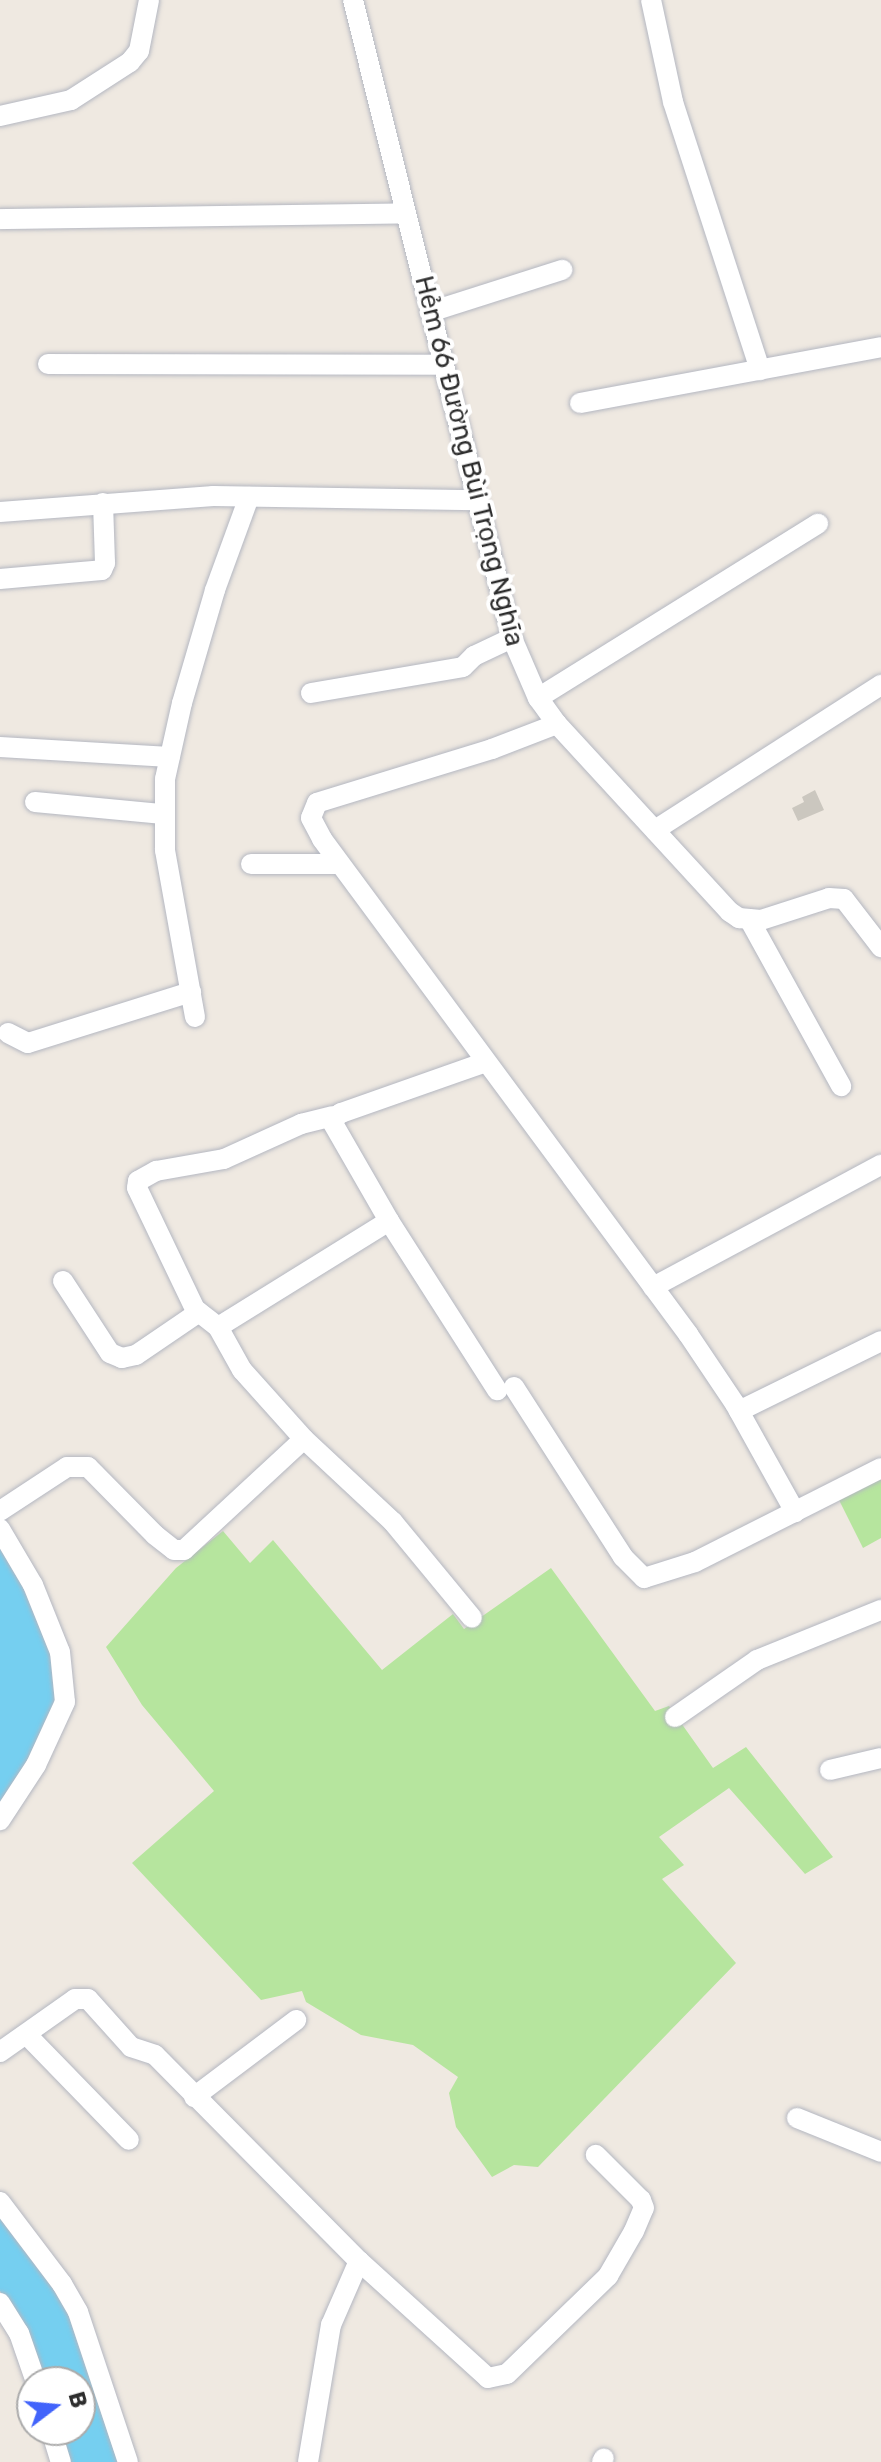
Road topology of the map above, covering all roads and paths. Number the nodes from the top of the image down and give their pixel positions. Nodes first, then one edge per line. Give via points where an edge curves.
1 (149, 0) edge
2 (353, 0) edge
3 (651, 0) edge
4 (0, 116) edge
5 (406, 213) junction
6 (0, 219) edge
7 (562, 270) dead end
8 (430, 312) junction
9 (881, 347) edge
10 (48, 364) dead end
11 (444, 365) junction
12 (760, 370) junction
13 (580, 403) dead end
14 (249, 497) junction
15 (477, 500) junction
16 (103, 503) junction
17 (0, 512) edge
18 (818, 524) dead end
19 (0, 579) edge
20 (512, 638) junction
21 (881, 685) edge
22 (311, 693) dead end
23 (538, 698) junction
24 (557, 724) junction
25 (0, 747) edge
26 (170, 757) junction
27 (35, 802) dead end
28 (163, 814) junction
29 (655, 830) junction
30 (251, 864) dead end
31 (340, 864) junction
32 (749, 919) junction
33 (881, 947) edge
34 (191, 992) junction
35 (195, 1017) dead end
36 (8, 1033) dead end
37 (486, 1062) junction
38 (841, 1086) dead end
39 (332, 1116) junction
40 (881, 1165) edge
41 (389, 1221) junction
42 (63, 1281) dead end
43 (653, 1287) junction
44 (199, 1312) junction
45 (218, 1327) junction
46 (881, 1341) edge
47 (739, 1411) junction
48 (304, 1439) junction
49 (881, 1468) edge
50 (0, 1511) edge
51 (795, 1512) junction
52 (0, 1529) edge
53 (881, 1610) edge
54 (472, 1618) dead end
55 (675, 1717) dead end
56 (881, 1758) edge
57 (830, 1770) dead end
58 (0, 1820) edge
59 (296, 2020) dead end
60 (27, 2035) junction
61 (0, 2052) edge
62 (194, 2097) junction
63 (797, 2118) dead end
64 (129, 2140) dead end
65 (881, 2152) edge
66 (596, 2155) dead end
67 (0, 2202) edge
68 (359, 2261) junction
69 (0, 2303) edge
70 (30, 2366) edge
71 (128, 2462) edge
72 (308, 2462) edge

1 - 4 street via 139,51 124,67 71,100
2 - 5 street, Hẻm 66 Đường Bùi Trọng Nghĩa
3 - 12 street via 673,102
5 - 6 street
5 - 8 street, Hẻm 66 Đường Bùi Trọng Nghĩa
7 - 8 street
8 - 11 street, Hẻm 66 Đường Bùi Trọng Nghĩa
9 - 12 street
10 - 11 street
11 - 15 street, Hẻm 66 Đường Bùi Trọng Nghĩa
12 - 13 street
14 - 15 street
14 - 16 street
14 - 26 street via 215,590
15 - 20 street, Hẻm 66 Đường Bùi Trọng Nghĩa
16 - 17 street
16 - 19 street via 102,570
18 - 23 street
20 - 22 street via 463,667
20 - 23 street, Hẻm 66 Đường Bùi Trọng Nghĩa
21 - 29 street
23 - 24 street, Hẻm 66 Đường Bùi Trọng Nghĩa
24 - 29 street, Hẻm 66 Đường Bùi Trọng Nghĩa
24 - 31 street via 317,803 311,818
25 - 26 street
26 - 28 street
27 - 28 street
28 - 34 street
29 - 32 street, Hẻm 66 Đường Bùi Trọng Nghĩa via 730,912
30 - 31 street
31 - 37 street
32 - 33 street via 761,920 829,898 844,899
32 - 38 street
34 - 35 street
34 - 36 street via 28,1043
37 - 39 street
37 - 43 street
39 - 41 street
39 - 44 street via 301,1124 224,1159 156,1171 138,1181 164,1248
40 - 43 street
41 - 45 street
41 - 51 street via 623,1557 644,1578 695,1562
42 - 44 street via 110,1353 122,1358 136,1355
43 - 47 street
44 - 45 street
45 - 48 street via 242,1370
46 - 47 street
47 - 51 street
48 - 50 street via 184,1550 174,1550 155,1535 88,1467 67,1467
48 - 54 street via 393,1522
49 - 51 street
52 - 58 street via 33,1585 60,1652 65,1702 36,1765
53 - 55 street via 757,1660
56 - 57 street
59 - 62 street
60 - 61 street
60 - 62 street via 75,1999 88,1999 131,2047 155,2055
60 - 64 street
62 - 68 street
63 - 65 street
66 - 68 street via 644,2208 608,2276 507,2374 488,2378
67 - 71 street via 78,2312
68 - 72 street via 331,2325
69 - 70 street via 19,2333

